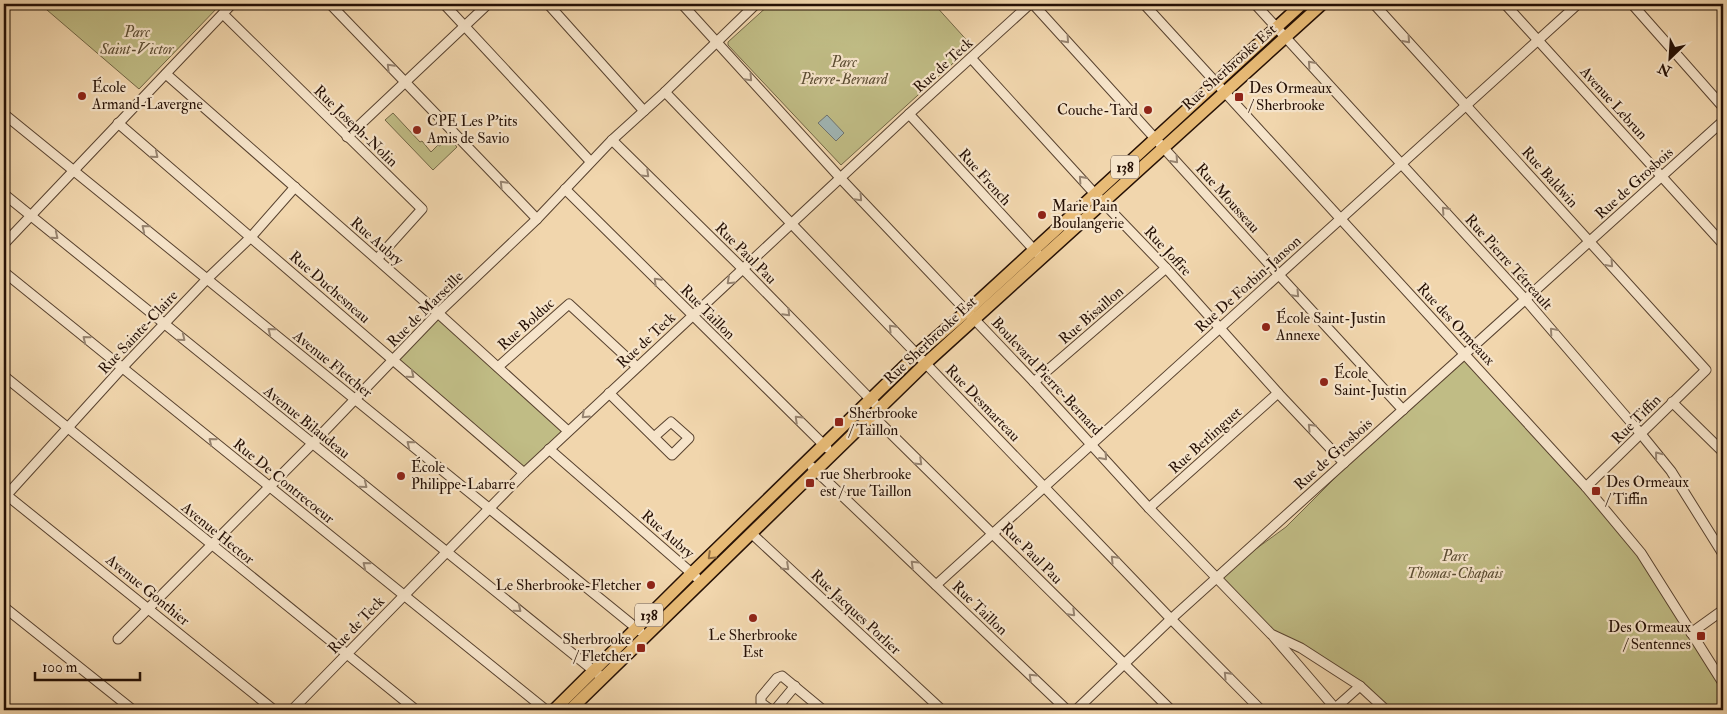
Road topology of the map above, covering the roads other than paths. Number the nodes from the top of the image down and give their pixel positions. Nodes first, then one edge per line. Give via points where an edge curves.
1 (232, 4) edge
2 (330, 4) edge
3 (444, 4) edge
4 (488, 4) edge
5 (548, 4) edge
6 (682, 4) edge
7 (756, 4) edge
8 (1032, 4) edge
9 (1144, 4) edge
10 (1255, 4) edge
11 (1302, 4) edge
12 (1322, 4) edge
13 (1374, 4) edge
14 (1504, 4) edge
15 (1578, 4) edge
16 (1632, 4) edge
17 (222, 14) junction
18 (465, 26) junction
19 (1277, 26) junction
20 (1286, 36) junction
21 (1538, 40) junction
22 (716, 42) junction
23 (972, 58) junction
24 (166, 74) junction
25 (405, 82) junction
26 (1215, 83) junction
27 (665, 92) junction
28 (1224, 92) junction
29 (1466, 105) junction
30 (1723, 107) edge
31 (644, 111) junction
32 (4, 114) edge
33 (909, 114) junction
34 (1723, 121) edge
35 (118, 123) junction
36 (347, 137) junction
37 (612, 140) junction
38 (1159, 143) junction
39 (590, 162) junction
40 (1402, 163) junction
41 (74, 170) junction
42 (1662, 176) junction
43 (840, 177) junction
44 (295, 188) junction
45 (565, 188) junction
46 (4, 194) edge
47 (1099, 198) junction
48 (31, 216) junction
49 (537, 219) junction
50 (1341, 219) junction
51 (791, 224) junction
52 (251, 237) junction
53 (1590, 241) junction
54 (4, 244) edge
55 (1723, 244) edge
56 (1038, 254) junction
57 (377, 259) junction
58 (1166, 268) junction
59 (743, 269) junction
60 (4, 272) edge
61 (1279, 275) junction
62 (207, 279) junction
63 (1525, 300) junction
64 (438, 313) junction
65 (971, 315) junction
66 (692, 316) junction
67 (164, 324) junction
68 (1220, 328) junction
69 (918, 354) junction
70 (1465, 354) junction
71 (393, 360) junction
72 (926, 363) junction
73 (498, 367) junction
74 (637, 367) junction
75 (122, 368) junction
76 (1706, 370) joint
77 (4, 376) edge
78 (1034, 382) junction
79 (609, 393) junction
80 (1278, 393) junction
81 (355, 399) junction
82 (871, 400) junction
83 (1672, 402) junction
84 (1403, 410) junction
85 (876, 411) junction
86 (68, 429) junction
87 (568, 432) junction
88 (1641, 434) junction
89 (654, 438) dead end
90 (312, 444) junction
91 (1092, 444) junction
92 (549, 449) junction
93 (829, 449) junction
94 (1723, 452) edge
95 (1344, 463) junction
96 (812, 466) junction
97 (524, 472) junction
98 (269, 487) junction
99 (1045, 487) junction
100 (1586, 487) junction
101 (5, 496) edge
102 (489, 508) junction
103 (1150, 508) junction
104 (751, 533) junction
105 (993, 534) junction
106 (212, 545) junction
107 (446, 552) junction
108 (1723, 554) edge
109 (692, 573) junction
110 (1216, 578) junction
111 (701, 582) junction
112 (936, 585) junction
113 (404, 595) junction
114 (4, 607) edge
115 (148, 608) junction
116 (1723, 610) edge
117 (1171, 619) junction
118 (641, 632) junction
119 (1691, 633) junction
120 (1271, 634) junction
121 (118, 639) dead end
122 (347, 654) junction
123 (1123, 664) junction
124 (598, 674) junction
125 (1723, 683) edge
126 (795, 686) junction
127 (1360, 686) junction
128 (1334, 709) edge
129 (133, 710) edge
130 (274, 710) edge
131 (292, 710) edge
132 (416, 710) edge
133 (546, 710) edge
134 (554, 710) edge
135 (570, 710) edge
136 (773, 710) edge
137 (823, 710) edge
138 (942, 710) edge
139 (1067, 710) edge
140 (1076, 710) edge
141 (1171, 710) edge
142 (1261, 710) edge
143 (1386, 710) edge

1 - 17 street
25 -> 2 street
3 - 18 street
4 - 18 street
5 - 31 street
6 - 22 street, Boulevard Pierre-Bernard
7 - 22 street, Rue de Marseille
8 - 23 street, Rue de Teck
8 -> 38 street, Rue Mousseau
9 - 26 street, Rue des Ormeaux
10 - 19 street, Rue Pierre Tétreault
11 - 19 main road, Rue Sherbrooke Est / 138
12 - 20 main road, Rue Sherbrooke Est / 138
13 -> 29 street, Rue Baldwin
14 - 21 street, Avenue Lebrun
15 - 21 street, Rue De Forbin-Janson
16 - 30 street
17 - 24 street
17 - 36 street, Rue Joseph-Nolin
18 - 25 street
18 - 39 street
19 - 20 street, Rue Pierre Tétreault
19 - 26 main road, Rue Sherbrooke Est / 138
20 - 28 main road, Rue Sherbrooke Est / 138
40 -> 20 street, Rue Pierre Tétreault
21 - 29 street, Rue De Forbin-Janson
21 - 42 street, Avenue Lebrun
22 - 27 street, Rue de Marseille
22 -> 43 street, Boulevard Pierre-Bernard
23 - 33 street, Rue de Teck
47 -> 23 street, Rue Joffre
24 - 35 street
24 - 44 street, Rue Aubry
25 - 36 street
49 -> 25 street
26 - 28 street, Rue des Ormeaux
26 - 38 main road, Rue Sherbrooke Est / 138
27 - 31 street, Rue de Marseille
27 - 51 street, Rue Desmarteau
28 - 38 main road, Rue Sherbrooke Est / 138
28 - 50 street, Rue des Ormeaux
29 - 40 street, Rue De Forbin-Janson
29 - 53 street, Rue Baldwin
31 - 37 street, Rue de Marseille
32 - 41 street, Avenue Fletcher
33 - 43 street, Rue de Teck
33 - 56 street, Rue French
34 - 42 street, Rue de Grosbois
35 - 41 street
35 -> 52 street, Rue Duchesneau
36 - 57 street, Rue Joseph-Nolin via 422,209
37 - 39 street, Rue de Marseille
37 -> 59 street, Rue Paul Pau
38 - 47 main road, Rue Sherbrooke Est / 138
38 -> 61 street, Rue Mousseau
39 - 45 street, Rue de Marseille
40 - 50 street, Rue De Forbin-Janson
63 -> 40 street, Rue Pierre Tétreault
41 - 48 street
62 -> 41 street, Avenue Fletcher
42 - 53 street, Rue de Grosbois
42 - 55 street, Avenue Lebrun
43 - 51 street, Rue de Teck
43 -> 65 street, Boulevard Pierre-Bernard
44 - 52 street, Rue Sainte-Claire
44 - 57 street, Rue Aubry
45 - 49 street, Rue de Marseille
66 -> 45 street, Rue Taillon
46 - 48 street, Avenue Bilaudeau
47 - 56 main road, Rue Sherbrooke Est / 138
47 - 58 street, Rue Joffre
48 - 54 street
48 -> 67 street, Avenue Bilaudeau
49 - 64 street, Rue de Marseille
50 - 61 street, Rue De Forbin-Janson
50 - 70 street, Rue des Ormeaux
51 - 59 street, Rue de Teck
69 -> 51 street, Rue Desmarteau
52 - 62 street, Rue Sainte-Claire
52 - 71 street, Rue Duchesneau
53 - 63 street, Rue de Grosbois
53 -> 76 street, Rue Baldwin
56 - 65 main road, Rue Sherbrooke Est / 138
57 - 64 street, Rue Aubry
58 - 68 street, Rue Joffre
58 - 78 street, Rue Bisaillon
59 -> 66 street, Rue de Teck
59 -> 82 street, Rue Paul Pau
75 -> 60 street, Rue De Contrecoeur
61 - 68 street, Rue De Forbin-Janson
61 -> 84 street, Rue Mousseau
62 - 67 street, Rue Sainte-Claire
81 -> 62 street, Avenue Fletcher
63 - 70 street, Rue de Grosbois
88 -> 63 street, Rue Pierre Tétreault
64 - 71 street, Rue de Marseille
64 - 73 street, Rue Aubry
65 - 69 main road, Rue Sherbrooke Est / 138
65 - 72 main road, Rue Sherbrooke Est / 138
65 - 78 street, Boulevard Pierre-Bernard
66 - 74 street, Rue de Teck
93 -> 66 street, Rue Taillon
67 - 75 street, Rue Sainte-Claire
67 -> 90 street, Avenue Bilaudeau
68 - 80 street, Rue Joffre
68 - 91 street, Rue De Forbin-Janson
69 - 72 street, Rue Desmarteau
69 - 82 main road, Rue Sherbrooke Est / 138
70 - 84 street, Rue de Grosbois
70 - 100 street, Rue des Ormeaux
71 - 81 street, Rue de Marseille
71 -> 97 street, Rue Duchesneau
72 - 85 main road, Rue Sherbrooke Est / 138
72 - 99 street, Rue Desmarteau
73 - 74 street, Rue Bolduc via 569,304
73 - 87 street, Rue Aubry
74 - 79 street, Rue de Teck
75 - 86 street, Rue Sainte-Claire
98 -> 75 street, Rue De Contrecoeur
76 - 83 street, Rue Tiffin
77 - 86 street, Avenue Hector
78 - 91 street, Boulevard Pierre-Bernard
79 -> 87 street, Rue de Teck
79 - 89 street
95 -> 80 street, Rue Joffre
80 - 103 street, Rue Berlinguet
81 - 90 street, Rue de Marseille
102 -> 81 street, Avenue Fletcher
82 - 85 street, Rue Paul Pau
82 - 93 main road, Rue Sherbrooke Est / 138
83 - 88 street, Rue Tiffin
83 - 94 street
84 - 95 street, Rue de Grosbois
85 - 93 main road, Rue Sherbrooke Est / 138
85 -> 105 street, Rue Paul Pau
86 - 101 street, Rue Sainte-Claire
86 - 106 street, Avenue Hector
87 - 92 street, Rue de Teck
88 - 100 street, Rue Tiffin
108 -> 88 street, Rue Pierre Tétreault via 1671,472
90 - 98 street, Rue de Marseille
90 -> 107 street, Avenue Bilaudeau
91 - 99 street, Rue De Forbin-Janson
91 -> 103 street, Boulevard Pierre-Bernard
92 - 97 street, Rue de Teck
92 - 109 street, Rue Aubry
93 - 96 main road, Rue Sherbrooke Est / 138
95 - 110 street, Rue de Grosbois
96 - 104 main road, Rue Sherbrooke Est / 138
96 -> 109 main road, Rue Sherbrooke Est / 138
112 -> 96 street, Rue Taillon
97 - 102 street, Rue de Teck
98 - 106 street, Rue de Marseille
113 -> 98 street, Rue De Contrecoeur
99 - 105 street, Rue De Forbin-Janson
117 -> 99 street, Rue Desmarteau
100 - 119 street, Rue des Ormeaux via 1641,553
101 - 115 street, Avenue Gonthier
102 - 107 street, Rue de Teck
102 - 118 street, Avenue Fletcher
103 - 110 street, Boulevard Pierre-Bernard
104 - 111 main road, Rue Sherbrooke Est / 138
104 -> 138 street, Rue Jacques Porlier
105 - 112 street, Rue De Forbin-Janson
105 -> 123 street, Rue Paul Pau
106 - 115 street, Rue de Marseille
106 - 122 street, Avenue Hector
107 - 113 street, Rue de Teck
107 -> 124 street, Avenue Bilaudeau
109 - 111 street, Rue Aubry
109 - 118 main road, Rue Sherbrooke Est / 138
110 - 117 street, Rue de Grosbois
110 - 120 street, Boulevard Pierre-Bernard
111 - 118 main road, Rue Sherbrooke Est / 138
139 -> 112 street, Rue Taillon
113 - 122 street, Rue de Teck
113 - 133 street, Rue De Contrecoeur
114 - 129 street
115 - 121 street, Rue de Marseille
115 - 130 street, Avenue Gonthier
116 - 119 street
117 - 123 street, Rue de Grosbois
142 -> 117 street, Rue Desmarteau
118 - 124 main road, Rue Sherbrooke Est / 138
119 - 125 street, Rue des Ormeaux
120 - 127 street, Boulevard Pierre-Bernard via 1301,648
120 - 128 street, Boulevard Pierre-Bernard
122 - 131 street, Rue de Teck
122 - 132 street, Avenue Hector
123 - 140 street, Rue de Grosbois
123 - 141 street, Rue Paul Pau
124 - 134 main road, Rue Sherbrooke Est / 138
124 - 135 main road, Rue Sherbrooke Est / 138
126 - 136 street
126 - 136 street via 782,676 777,678 761,697 761,702
126 - 137 street
127 - 128 street
127 - 143 street, Boulevard Pierre-Bernard

